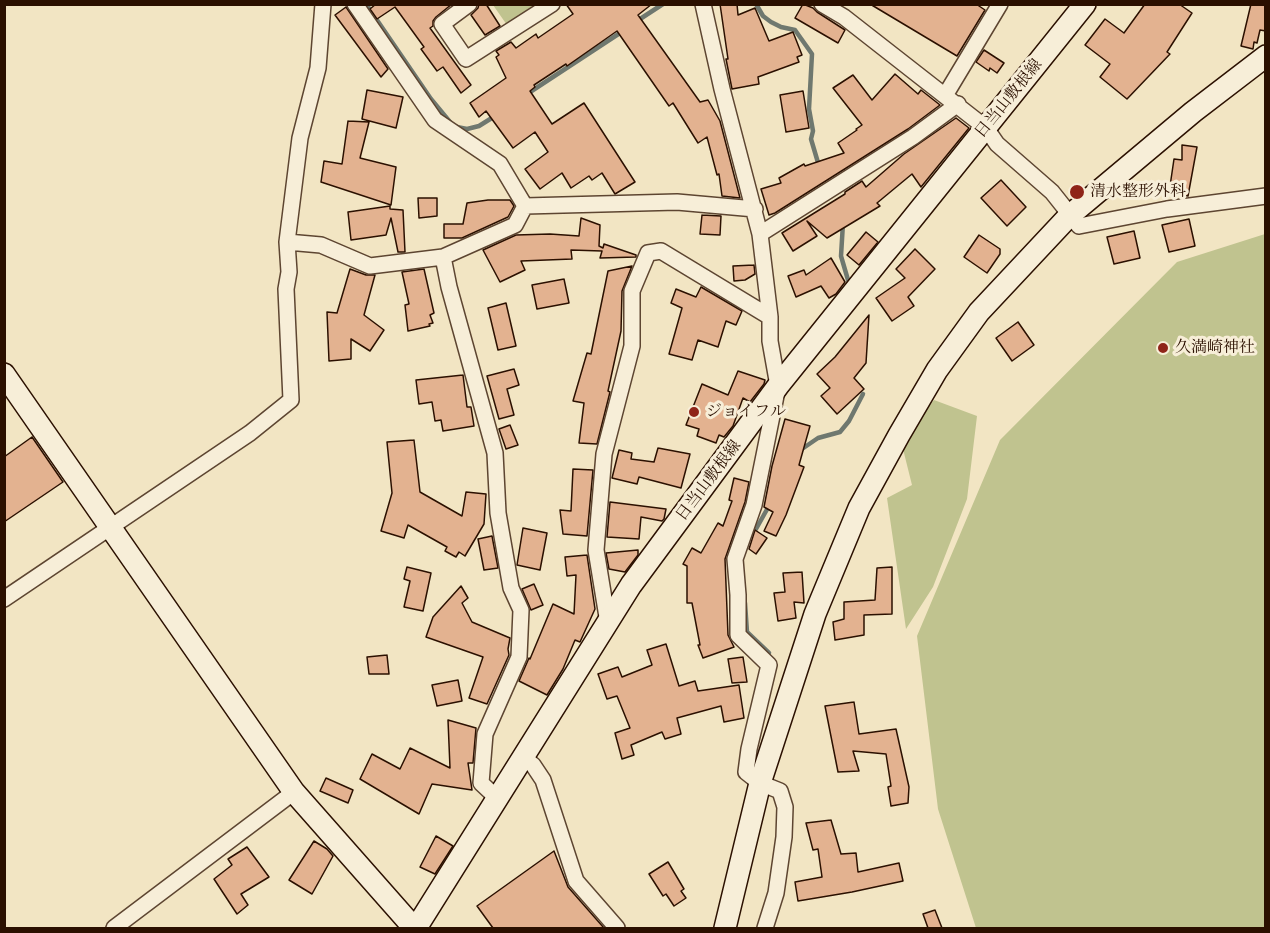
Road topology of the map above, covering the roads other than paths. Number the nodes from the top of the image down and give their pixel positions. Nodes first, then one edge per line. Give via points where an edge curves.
1 (324, 4) edge
2 (355, 4) edge
3 (470, 4) edge
4 (552, 4) edge
5 (703, 4) edge
6 (822, 4) edge
7 (1000, 4) edge
8 (1085, 4) edge
9 (847, 11) edge
10 (1266, 56) edge
11 (952, 99) junction
12 (986, 128) junction
13 (1266, 196) edge
14 (525, 206) junction
15 (755, 209) junction
16 (1069, 216) junction
17 (760, 234) junction
18 (287, 242) junction
19 (443, 257) junction
20 (770, 317) junction
21 (4, 374) edge
22 (778, 386) junction
23 (109, 527) junction
24 (4, 599) edge
25 (608, 623) junction
26 (524, 758) junction
27 (760, 783) junction
28 (294, 792) junction
29 (498, 799) junction
30 (114, 928) edge
31 (415, 928) edge
32 (617, 928) edge
33 (725, 928) edge
34 (765, 928) edge

1 - 18 street via 318,69 300,138
2 - 14 street via 435,120 500,164
3 - 4 street via 442,24 466,59
5 - 15 street
6 - 9 street
7 - 11 street
8 - 12 street, 日当山敷根線
9 - 11 street
10 - 16 street
11 - 12 street
11 - 17 street via 913,137
12 - 16 street via 997,144 1052,192
12 - 22 street, 日当山敷根線
13 - 16 street via 1079,226
14 - 15 street via 677,202
14 - 19 street via 515,225
15 - 17 street
16 - 27 street via 979,312 937,370 898,435 859,508 815,614
17 - 20 street
18 - 19 street via 321,245 370,266
18 - 23 street via 291,400 250,433
19 - 29 street via 495,453 498,513 511,588 521,610 519,657 485,734 481,783
20 - 22 street
20 - 25 street via 661,251 648,253 632,291 632,346 604,454 596,550
21 - 23 street
22 - 25 street, 日当山敷根線 via 631,585
22 - 27 street via 754,505 735,559 738,635 769,665 746,771
23 - 24 street
23 - 28 street
25 - 26 street, 日当山敷根線
26 - 29 street, 日当山敷根線
26 - 32 street via 543,780 576,881
27 - 33 street
27 - 34 street via 780,791 785,807 776,893
28 - 30 street
28 - 31 street
29 - 31 street, 日当山敷根線

